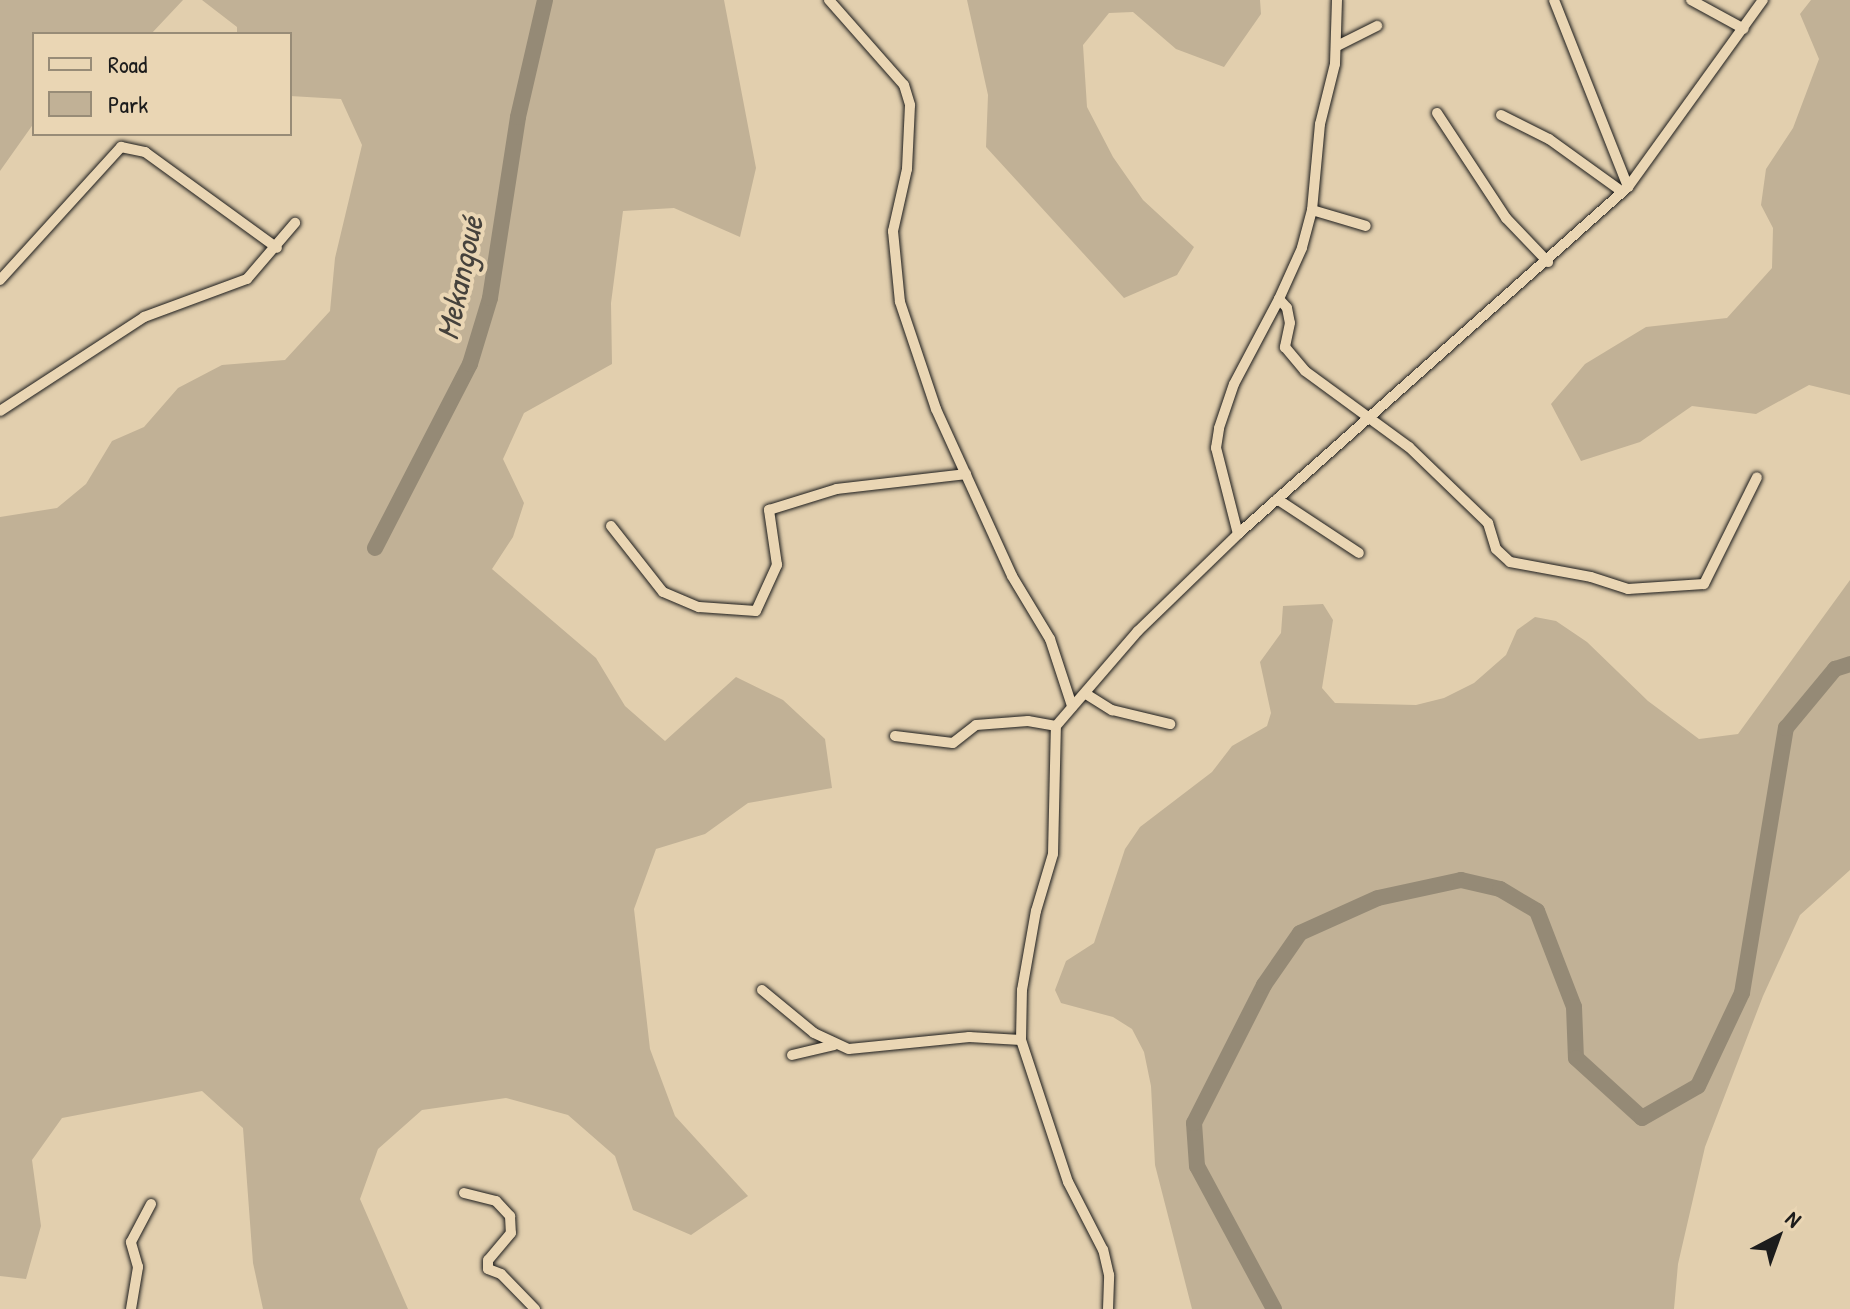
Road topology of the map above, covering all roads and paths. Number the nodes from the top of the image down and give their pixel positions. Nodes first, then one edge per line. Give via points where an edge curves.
1 (829, 0) edge
2 (1337, 0) edge
3 (1554, 0) edge
4 (1691, 0) edge
5 (1763, 0) edge
6 (1377, 26) dead end
7 (1744, 29) junction
8 (1337, 46) junction
9 (1437, 113) dead end
10 (1501, 115) dead end
11 (1625, 189) junction
12 (1312, 210) junction
13 (295, 223) dead end
14 (1366, 226) dead end
15 (277, 248) junction
16 (1548, 262) junction
17 (0, 280) edge
18 (1279, 299) junction
19 (0, 411) edge
20 (1371, 415) junction
21 (966, 474) junction
22 (1757, 477) dead end
23 (1277, 499) junction
24 (611, 526) dead end
25 (1238, 534) junction
26 (1359, 553) dead end
27 (1086, 694) junction
28 (1072, 706) junction
29 (1170, 724) dead end
30 (1056, 726) junction
31 (895, 736) dead end
32 (762, 990) dead end
33 (1021, 1040) junction
34 (834, 1045) junction
35 (792, 1055) dead end
36 (464, 1193) dead end
37 (151, 1204) dead end
38 (131, 1309) edge
39 (535, 1309) edge
40 (1108, 1309) edge

1 - 21 street via 890,67 910,105 893,262 900,302 936,409
2 - 8 street
3 - 11 street
4 - 7 street
5 - 7 street
6 - 8 street
7 - 11 street
8 - 12 street via 1320,124
9 - 16 street via 1506,218
10 - 11 street
11 - 16 street
12 - 14 street
12 - 18 street
13 - 15 street
15 - 17 street via 145,152 121,147
15 - 19 street via 247,279 144,317
16 - 20 street
18 - 20 street via 1290,323 1285,347 1305,371
18 - 25 street via 1234,384 1219,428 1216,448
20 - 22 street via 1488,523 1496,549 1510,562 1628,589 1704,584
20 - 23 street
21 - 24 street via 837,489 769,510 777,565 756,611 699,607 663,592
21 - 28 street via 1012,576 1050,639
23 - 25 street
23 - 26 street
25 - 27 street via 1138,631
27 - 28 street
27 - 29 street via 1112,710
28 - 30 street
30 - 31 street via 1028,721 976,725 953,743
30 - 33 street via 1053,854 1022,990
32 - 34 street
33 - 34 street via 969,1037 857,1049
33 - 40 street via 1062,1168 1103,1250
34 - 35 street
36 - 39 street via 496,1201 510,1216 511,1233 488,1260 488,1269 501,1274
37 - 38 street via 131,1242 138,1267

